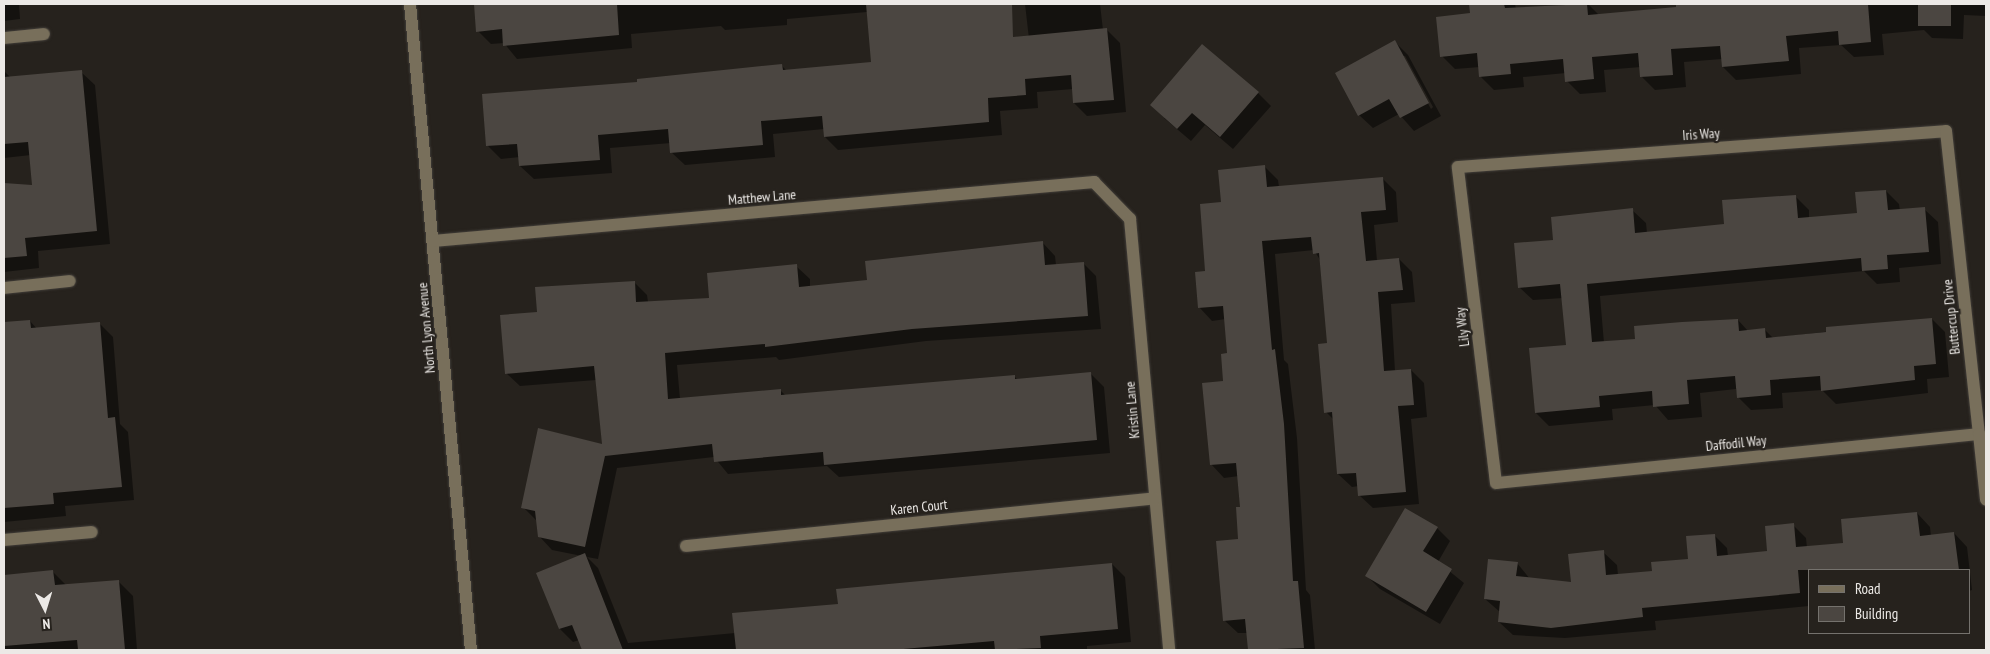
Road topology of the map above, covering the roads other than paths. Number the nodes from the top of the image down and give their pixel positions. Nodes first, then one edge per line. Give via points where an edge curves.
1 (410, 4) edge
2 (44, 34) dead end
3 (4, 38) edge
4 (1946, 131) joint
5 (1458, 167) joint
6 (1094, 182) joint
7 (433, 241) junction
8 (70, 281) dead end
9 (4, 288) edge
10 (1979, 434) junction
11 (1496, 483) joint
12 (1155, 498) junction
13 (1986, 500) edge
14 (92, 532) dead end
15 (4, 540) edge
16 (686, 546) dead end
17 (471, 650) edge
18 (1169, 650) edge

1 - 7 street, North Lyon Avenue
2 - 3 street
4 - 5 street, Iris Way
4 - 10 street, Buttercup Drive
5 - 11 street, Lily Way
6 - 7 street, Matthew Lane
6 - 12 street, Kristin Lane via 1130,219
7 - 17 street, North Lyon Avenue
8 - 9 street
10 - 11 street, Daffodil Way
10 - 13 street, Buttercup Drive
12 - 16 street, Karen Court
12 - 18 street, Kristin Lane
14 - 15 street

